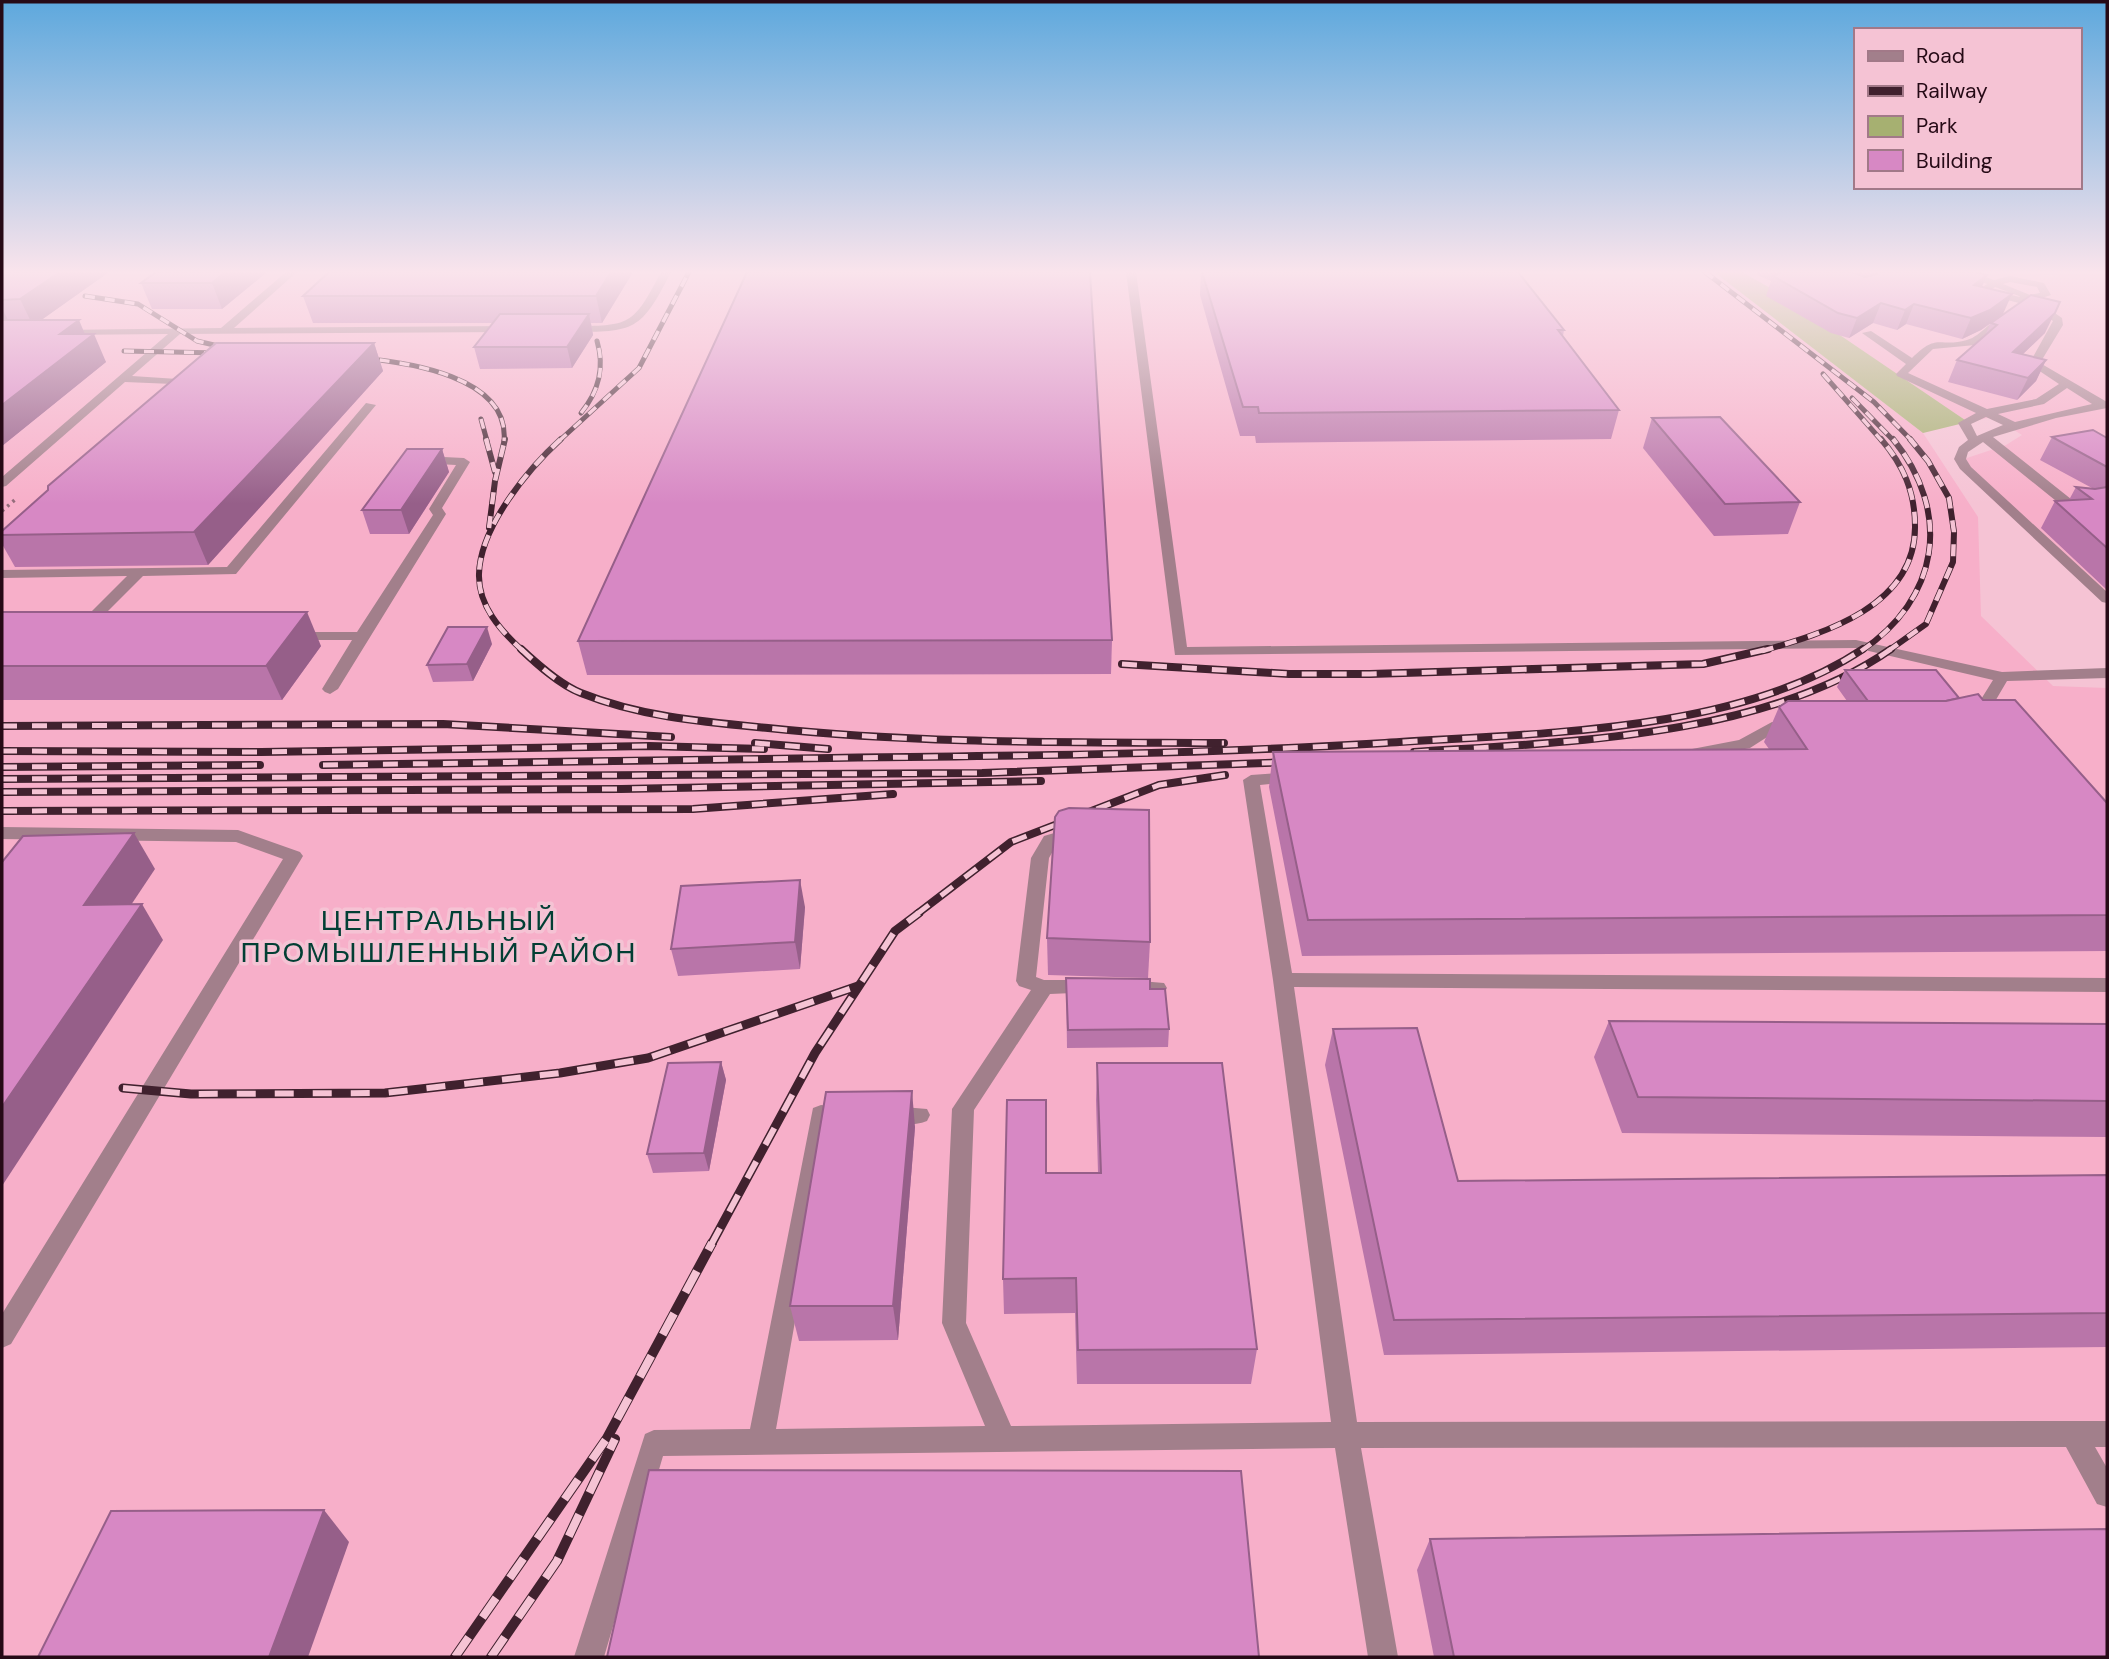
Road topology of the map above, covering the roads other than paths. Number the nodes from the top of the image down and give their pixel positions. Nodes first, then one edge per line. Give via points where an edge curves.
1 (157, 349) edge
2 (1140, 349) edge
3 (1892, 349) edge
4 (1926, 349) edge
5 (2043, 349) edge
6 (1912, 363) junction
7 (123, 379) junction
8 (2067, 383) junction
9 (190, 392) edge
10 (370, 405) dead end
11 (2105, 405) edge
12 (1986, 413) junction
13 (2014, 426) junction
14 (1979, 439) junction
15 (416, 460) edge
16 (2, 483) edge
17 (2076, 510) edge
18 (140, 572) junction
19 (2, 574) edge
20 (2107, 599) edge
21 (119, 618) edge
22 (289, 619) edge
23 (362, 636) junction
24 (2107, 659) edge
25 (2107, 665) edge
26 (2107, 673) edge
27 (2002, 677) junction
28 (330, 689) dead end
29 (1960, 722) edge
30 (1811, 727) edge
31 (1684, 754) edge
32 (1306, 777) edge
33 (1098, 826) edge
34 (2, 832) edge
35 (40, 833) junction
36 (24, 851) edge
37 (1283, 980) junction
38 (2107, 985) edge
39 (1044, 986) junction
40 (1157, 988) edge
41 (919, 1115) dead end
42 (2, 1336) edge
43 (2073, 1434) junction
44 (2107, 1434) edge
45 (1346, 1435) junction
46 (1003, 1439) junction
47 (761, 1441) junction
48 (2107, 1494) edge
49 (589, 1657) edge
50 (1383, 1657) edge

1 - 7 street
2 - 27 street via 1180,652 1856,644
3 - 6 street
4 - 6 street
5 - 8 street via 2034,363
6 - 12 street via 1901,374
7 - 9 street via 200,383
7 - 16 street
8 - 11 street
8 - 12 street via 2040,402
10 - 18 street via 231,571
11 - 13 street
12 - 13 street
12 - 14 street via 1964,423
13 - 14 street
14 - 17 street
14 - 20 street via 1963,449 1960,459 1966,469
15 - 23 street via 464,462 435,509 440,514
18 - 19 street
18 - 21 street via 86,618
22 - 23 street via 308,636
23 - 28 street
24 - 25 street
26 - 27 street
27 - 29 street via 1981,712
30 - 31 street via 1772,727 1744,744
32 - 37 street via 1251,780
33 - 39 street via 1050,840 1040,858 1026,981
34 - 35 street
35 - 36 street
35 - 42 street via 238,836 294,856
37 - 38 street
37 - 45 street
39 - 40 street
39 - 46 street via 963,1109 954,1323
41 - 47 street via 821,1114
43 - 44 street
43 - 45 street
43 - 48 street
45 - 46 street
45 - 50 street
46 - 47 street
47 - 49 street via 654,1443

